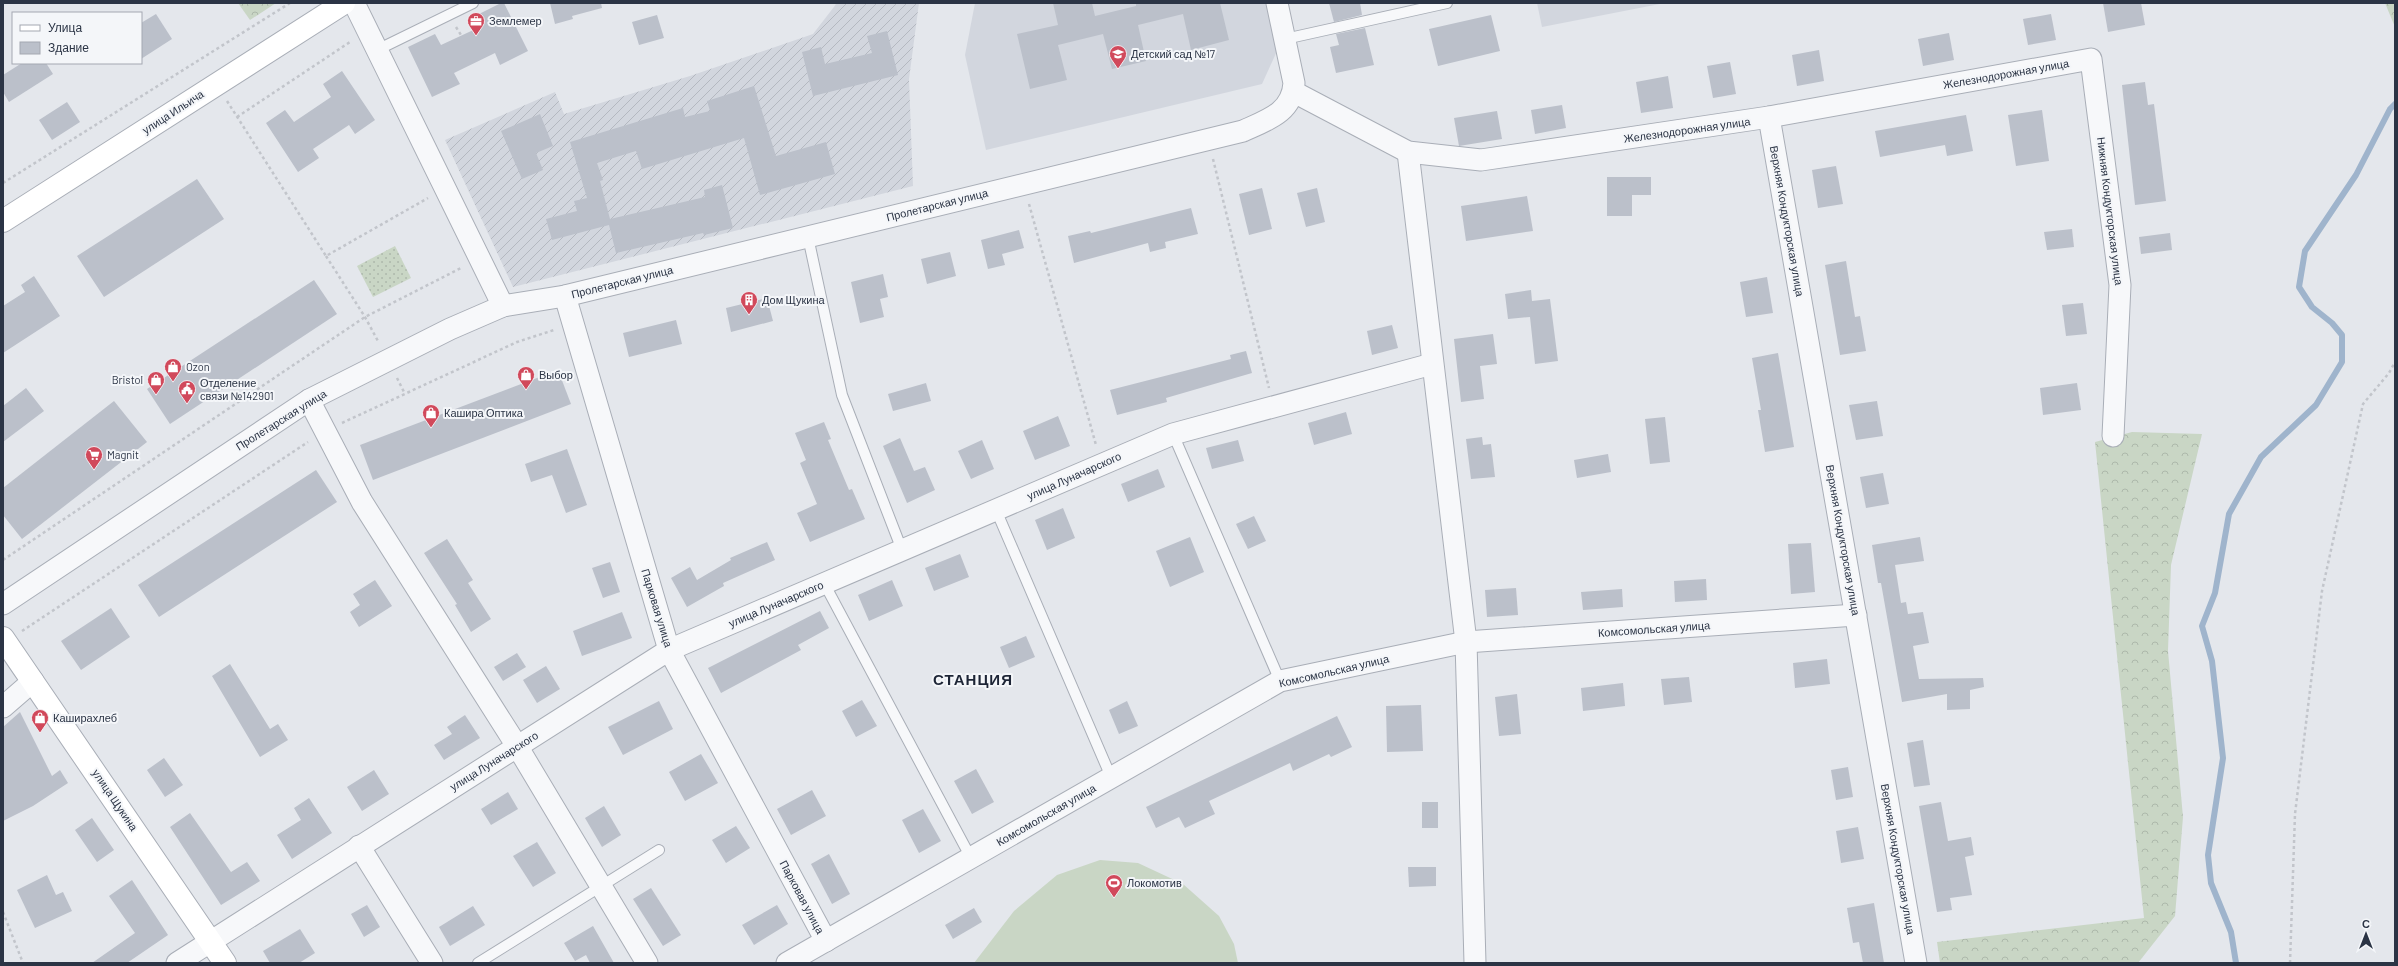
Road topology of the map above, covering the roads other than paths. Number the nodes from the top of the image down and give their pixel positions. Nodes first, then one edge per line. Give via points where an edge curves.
1 (344, 3) edge
2 (354, 3) edge
3 (473, 3) edge
4 (1277, 3) edge
5 (1446, 3) edge
6 (1428, 5) edge
7 (1285, 39) junction
8 (377, 50) junction
9 (2091, 59) joint
10 (1294, 92) junction
11 (1769, 117) junction
12 (1408, 152) junction
13 (3, 221) edge
14 (808, 237) junction
15 (565, 296) junction
16 (503, 306) junction
17 (1432, 364) junction
18 (309, 400) junction
19 (1173, 434) junction
20 (2114, 436) dead end
21 (996, 510) junction
22 (902, 550) junction
23 (824, 583) junction
24 (3, 604) edge
25 (1856, 615) junction
26 (4, 640) edge
27 (1466, 642) junction
28 (669, 650) junction
29 (33, 682) junction
30 (1280, 682) junction
31 (3, 707) edge
32 (517, 746) junction
33 (1111, 777) junction
34 (359, 846) junction
35 (659, 850) dead end
36 (971, 858) junction
37 (601, 886) junction
38 (211, 940) junction
39 (826, 940) junction
40 (177, 963) edge
41 (225, 963) edge
42 (432, 963) edge
43 (478, 963) edge
44 (647, 963) edge
45 (787, 963) edge
46 (1475, 963) edge
47 (1916, 963) edge

1 - 13 main road, улица Ильича
2 - 8 street
3 - 8 lane
4 - 7 street
5 - 6 lane
6 - 7 lane
7 - 10 street
8 - 16 street
9 - 11 street, Железнодорожная улица
9 - 20 street, Нижняя Кондукторская улица via 2120,285
10 - 12 street, Железнодорожная улица
10 - 14 street, Пролетарская улица via 1281,113 1243,131
11 - 12 street, Железнодорожная улица via 1481,160
11 - 25 street, Верхняя Кондукторская улица
12 - 17 street
14 - 15 street, Пролетарская улица
14 - 22 lane via 842,395
15 - 16 street, Пролетарская улица
15 - 28 street, Парковая улица
16 - 18 street, Пролетарская улица via 450,328
17 - 19 street, улица Луначарского
17 - 27 street
18 - 24 street, Пролетарская улица
18 - 32 street via 362,502
19 - 21 street, улица Луначарского
19 - 30 lane
21 - 22 street, улица Луначарского
21 - 33 lane
22 - 23 street, улица Луначарского
23 - 28 street, улица Луначарского
23 - 36 lane
25 - 27 street, Комсомольская улица
25 - 47 street, Верхняя Кондукторская улица
26 - 29 main road, улица Щукина
27 - 30 street, Комсомольская улица
27 - 46 street
28 - 32 street, улица Луначарского
28 - 39 street, Парковая улица
29 - 31 street
29 - 38 main road, улица Щукина
30 - 33 street, Комсомольская улица
32 - 34 street, улица Луначарского
32 - 37 street
33 - 36 street, Комсомольская улица
34 - 38 street, улица Луначарского
34 - 42 street
35 - 37 lane
36 - 39 street, Комсомольская улица
37 - 43 lane
37 - 44 street
38 - 40 street, улица Луначарского
38 - 41 main road, улица Щукина
39 - 45 street, Комсомольская улица

